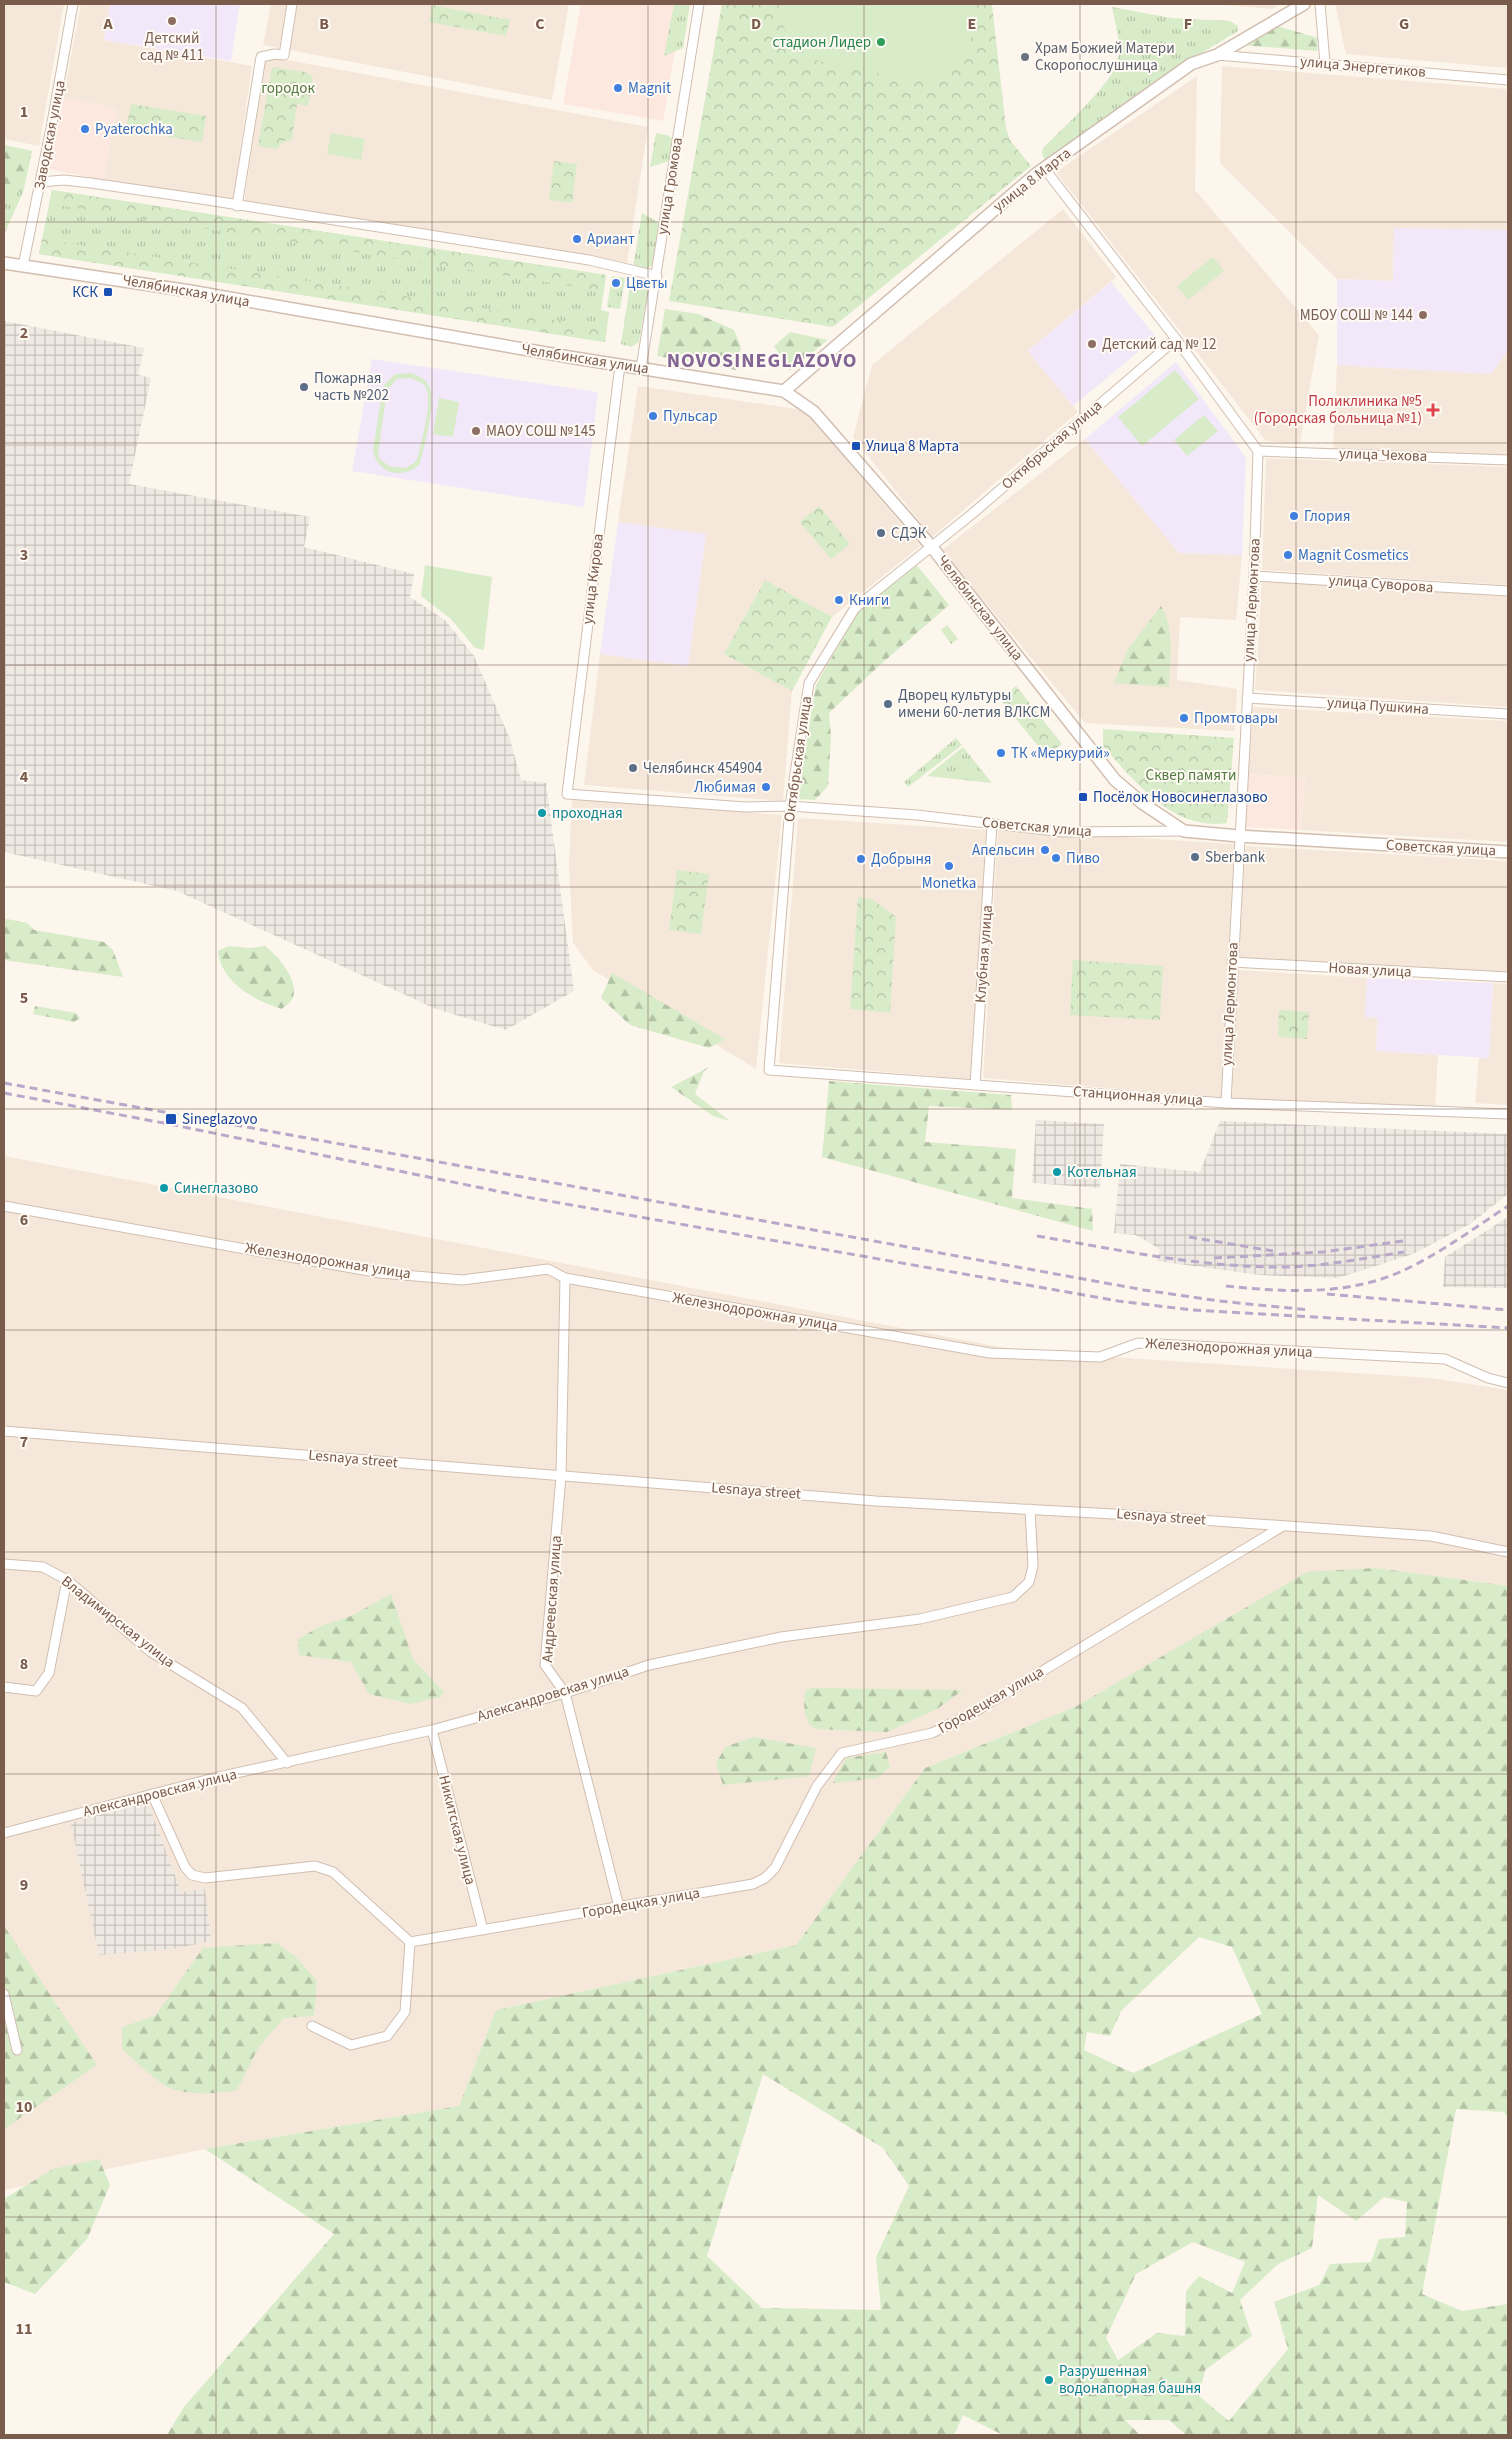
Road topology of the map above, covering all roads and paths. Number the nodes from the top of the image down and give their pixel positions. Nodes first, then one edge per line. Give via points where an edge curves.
1 (74, 4) edge
2 (292, 4) edge
3 (699, 4) edge
4 (1304, 4) edge
5 (1320, 4) edge
6 (1217, 55) junction
7 (1325, 63) junction
8 (1508, 80) edge
9 (1044, 168) junction
10 (41, 182) junction
11 (237, 206) junction
12 (4, 263) edge
13 (23, 266) junction
14 (657, 276) junction
15 (1176, 339) junction
16 (620, 365) junction
17 (641, 368) junction
18 (784, 391) junction
19 (1258, 451) junction
20 (1508, 460) edge
21 (931, 546) junction
22 (1254, 576) junction
23 (1508, 592) edge
24 (1247, 698) junction
25 (1508, 714) edge
26 (567, 794) joint
27 (790, 806) junction
28 (992, 824) junction
29 (1184, 831) junction
30 (1239, 836) junction
31 (1508, 852) edge
32 (1232, 962) junction
33 (1508, 977) edge
34 (769, 1070) joint
35 (975, 1085) junction
36 (1226, 1102) junction
37 (1508, 1114) edge
38 (4, 1206) edge
39 (565, 1278) junction
40 (1508, 1383) edge
41 (4, 1431) edge
42 (561, 1476) junction
43 (1030, 1509) junction
44 (1283, 1526) junction
45 (1508, 1552) edge
46 (4, 1564) edge
47 (67, 1580) junction
48 (4, 1687) edge
49 (565, 1693) junction
50 (432, 1730) junction
51 (287, 1763) junction
52 (152, 1794) junction
53 (4, 1833) edge
54 (620, 1907) junction
55 (483, 1930) junction
56 (410, 1942) junction
57 (4, 1994) edge
58 (312, 2026) dead end
59 (17, 2050) dead end

1 - 10 street, Заводская улица
2 - 11 street via 284,55 261,57
3 - 14 street, улица Громова
4 - 6 street, улица 8 Марта
5 - 7 street
6 - 7 street, улица Энергетиков
6 - 9 street, улица 8 Марта via 1191,64
7 - 8 street, улица Энергетиков
9 - 15 street
9 - 18 street, улица 8 Марта
10 - 11 street via 91,183
10 - 13 street, Заводская улица
11 - 14 street via 596,261
12 - 13 street, Челябинская улица
13 - 16 street, Челябинская улица via 190,291
14 - 17 street, улица Громова
15 - 19 street
15 - 21 street, Октябрьская улица
16 - 17 street, Челябинская улица
16 - 26 street, улица Кирова
17 - 18 street, Челябинская улица
18 - 21 street, Челябинская улица via 814,412
19 - 20 street, улица Чехова
19 - 22 street, улица Лермонтова
21 - 27 street, Октябрьская улица via 855,608 809,683
21 - 29 street, Челябинская улица via 1115,780
22 - 23 street, улица Суворова
22 - 24 street, улица Лермонтова
24 - 25 street, улица Пушкина
24 - 30 street, улица Лермонтова
26 - 27 street, Советская улица via 745,807
27 - 28 street, Советская улица
27 - 34 street, Октябрьская улица
28 - 29 street, Советская улица via 1071,832
28 - 35 street, Клубная улица
29 - 30 street, Советская улица
30 - 31 street, Советская улица
30 - 32 street, улица Лермонтова
32 - 33 street, Новая улица
32 - 36 street, улица Лермонтова
34 - 35 street, Станционная улица
35 - 36 street, Станционная улица
36 - 37 street, Станционная улица
38 - 39 street, Железнодорожная улица via 380,1273 462,1280 548,1269
39 - 40 street, Железнодорожная улица via 990,1354 1100,1356 1138,1343 1446,1359 1488,1378
39 - 42 street, Андреевская улица
41 - 42 street, Lesnaya street
42 - 43 street, Lesnaya street via 876,1501
42 - 49 street, Андреевская улица via 545,1665
43 - 44 street, Lesnaya street
43 - 49 street, Александровская улица via 1032,1566 1029,1582 1013,1597 920,1620 781,1637 668,1661
44 - 45 street, Lesnaya street via 1431,1536
44 - 54 street, Городецкая улица via 976,1711 932,1733 842,1753 817,1786 775,1868 765,1878 753,1884
46 - 47 street, Владимирская улица via 43,1567
47 - 48 street via 49,1673 36,1691
47 - 51 street, Владимирская улица via 152,1652 242,1708
49 - 50 street, Александровская улица
49 - 54 street, Андреевская улица
50 - 51 street, Александровская улица
50 - 55 street, Никитская улица
51 - 52 street, Александровская улица
52 - 53 street, Александровская улица
52 - 56 street via 185,1867 192,1875 205,1878 315,1866 334,1872
54 - 55 street, Городецкая улица
55 - 56 street, Городецкая улица
56 - 58 street via 405,2012 387,2036 352,2045
57 - 59 street

